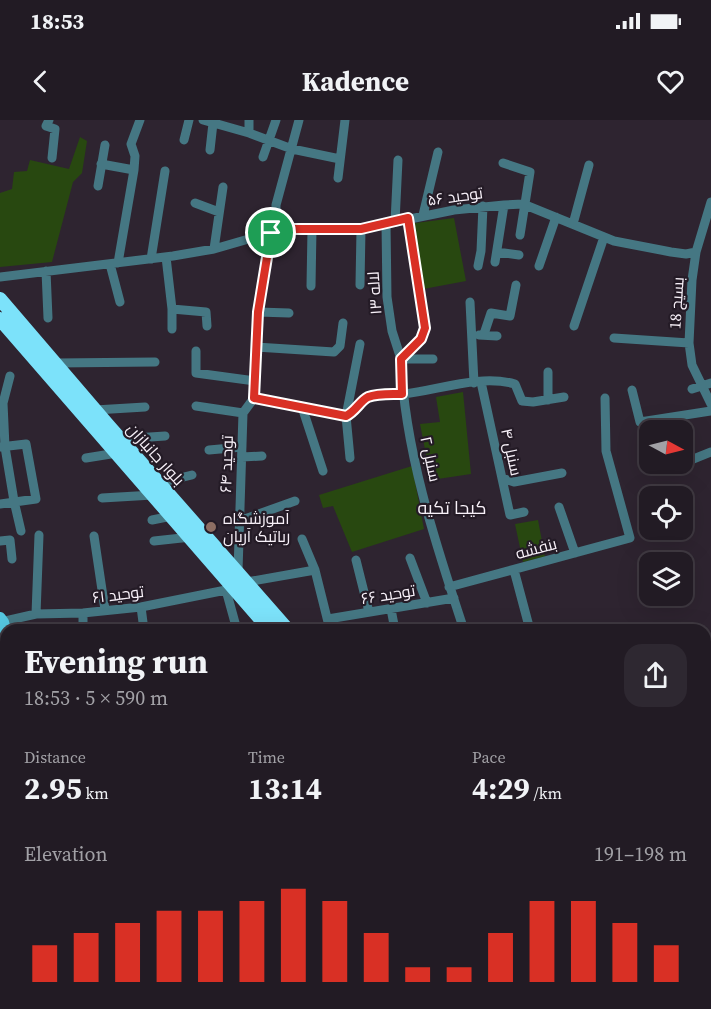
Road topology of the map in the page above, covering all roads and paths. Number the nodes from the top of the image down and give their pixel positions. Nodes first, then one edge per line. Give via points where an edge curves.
1 (49, 120) edge
2 (140, 120) edge
3 (189, 120) edge
4 (203, 120) edge
5 (249, 120) edge
6 (276, 120) edge
7 (299, 120) edge
8 (345, 120) edge
9 (213, 123) junction
10 (249, 133) junction
11 (184, 140) dead end
12 (270, 141) junction
13 (105, 145) dead end
14 (292, 149) junction
15 (210, 150) dead end
16 (438, 152) dead end
17 (263, 156) dead end
18 (52, 158) dead end
19 (340, 159) junction
20 (398, 160) dead end
21 (503, 163) dead end
22 (101, 164) junction
23 (589, 165) dead end
24 (134, 170) junction
25 (165, 171) dead end
26 (338, 178) dead end
27 (98, 186) dead end
28 (223, 187) dead end
29 (711, 202) edge
30 (195, 203) dead end
31 (523, 204) junction
32 (504, 205) junction
33 (483, 206) junction
34 (219, 212) junction
35 (423, 215) junction
36 (556, 217) junction
37 (408, 218) junction
38 (390, 223) junction
39 (573, 224) junction
40 (312, 229) junction
41 (361, 229) junction
42 (707, 230) edge
43 (271, 233) junction
44 (520, 235) dead end
45 (604, 237) junction
46 (214, 249) junction
47 (696, 252) junction
48 (519, 255) dead end
49 (166, 257) junction
50 (151, 259) junction
51 (114, 263) junction
52 (478, 266) dead end
53 (539, 266) dead end
54 (46, 271) junction
55 (0, 278) edge
56 (311, 285) dead end
57 (360, 285) dead end
58 (516, 285) dead end
59 (0, 299) edge
60 (120, 302) dead end
61 (470, 302) dead end
62 (172, 309) junction
63 (258, 312) junction
64 (289, 313) dead end
65 (48, 318) dead end
66 (0, 319) edge
67 (344, 323) dead end
68 (207, 326) dead end
69 (574, 326) dead end
70 (172, 329) dead end
71 (484, 334) junction
72 (497, 336) dead end
73 (472, 337) junction
74 (614, 338) dead end
75 (689, 343) junction
76 (360, 344) dead end
77 (256, 347) junction
78 (196, 351) dead end
79 (401, 359) junction
80 (433, 359) dead end
81 (155, 362) dead end
82 (56, 363) junction
83 (548, 372) dead end
84 (10, 376) dead end
85 (255, 381) junction
86 (478, 382) junction
87 (707, 385) edge
88 (692, 389) dead end
89 (632, 390) dead end
90 (402, 394) junction
91 (564, 397) dead end
92 (254, 398) junction
93 (605, 398) dead end
94 (548, 400) junction
95 (711, 404) edge
96 (196, 406) dead end
97 (145, 407) dead end
98 (302, 407) junction
99 (95, 410) junction
100 (711, 411) edge
101 (243, 413) junction
102 (346, 416) junction
103 (165, 436) dead end
104 (120, 439) junction
105 (3, 447) edge
106 (209, 450) dead end
107 (242, 452) junction
108 (711, 452) edge
109 (117, 453) junction
110 (262, 456) dead end
111 (86, 458) dead end
112 (350, 458) dead end
113 (693, 459) edge
114 (323, 471) dead end
115 (562, 473) dead end
116 (192, 475) dead end
117 (502, 478) junction
118 (156, 489) junction
119 (102, 498) dead end
120 (14, 501) junction
121 (295, 501) dead end
122 (0, 504) edge
123 (559, 507) dead end
124 (524, 512) dead end
125 (172, 516) junction
126 (152, 520) dead end
127 (239, 521) junction
128 (21, 531) dead end
129 (39, 535) dead end
130 (94, 536) dead end
131 (191, 537) junction
132 (302, 539) dead end
133 (0, 541) edge
134 (153, 541) dead end
135 (575, 553) junction
136 (410, 558) dead end
137 (12, 559) dead end
138 (357, 560) dead end
139 (315, 570) junction
140 (514, 570) junction
141 (238, 571) junction
142 (236, 587) junction
143 (449, 587) junction
144 (454, 598) junction
145 (427, 603) junction
146 (141, 607) junction
147 (391, 609) junction
148 (105, 610) junction
149 (369, 612) junction
150 (83, 613) junction
151 (36, 614) junction
152 (328, 619) junction
153 (2, 624) edge
154 (82, 624) edge
155 (143, 624) edge
156 (237, 624) edge
157 (265, 624) edge
158 (281, 624) edge
159 (329, 624) edge
160 (394, 624) edge
161 (462, 624) edge
162 (528, 624) edge

1 - 18 street via 46,126 55,129
2 - 24 street via 132,144
3 - 11 street
4 - 9 street
5 - 10 street
6 - 12 street
7 - 14 street
8 - 19 street
9 - 10 street
9 - 15 street
10 - 12 street
12 - 14 street
12 - 17 street
13 - 22 street
14 - 19 street
14 - 43 street
16 - 35 street
19 - 26 street
20 - 38 street, لاله ۱۳
21 - 31 street via 530,172
22 - 24 street
22 - 27 street
23 - 39 street
24 - 51 street
25 - 50 street
28 - 34 street
29 - 42 street, بسیج 18
30 - 34 street
31 - 32 street, توحید ۵۶
31 - 36 street, توحید ۵۶
31 - 44 street
32 - 33 street, توحید ۵۶
32 - 48 street via 496,257
33 - 35 street, توحید ۵۶
33 - 52 street
34 - 46 street
35 - 37 street, توحید ۵۶
36 - 39 street, توحید ۵۶
36 - 53 street
37 - 38 street, توحید ۵۶
37 - 79 street via 425,328 421,339
38 - 41 street, توحید ۵۶
38 - 79 street, لاله ۱۳ via 387,297
39 - 45 street, توحید ۵۶
40 - 41 street, توحید ۵۶
40 - 43 street, توحید ۵۶
40 - 56 street
41 - 57 street
42 - 47 street, بسیج 18
43 - 46 street, توحید ۵۶
43 - 63 street
45 - 47 street, توحید ۵۶ via 671,252
45 - 69 street
46 - 49 street, توحید ۵۶
47 - 75 street, بسیج 18
49 - 50 street, توحید ۵۶
49 - 62 street
50 - 51 street, توحید ۵۶
51 - 54 street, توحید ۵۶
51 - 60 street
54 - 55 street, توحید ۵۶
54 - 65 street
58 - 71 street via 510,316 491,313
59 - 82 highway, بلوار جانبازان
61 - 73 street, سنبل ۴
62 - 68 street via 206,312
62 - 70 street
63 - 64 street
63 - 77 street
66 - 109 highway, بلوار جانبازان
67 - 77 street via 340,346 334,352
71 - 72 street
71 - 73 street
73 - 86 street, سنبل ۴
74 - 75 street
75 - 87 street, بسیج 18 via 692,364
76 - 102 street
77 - 85 street
78 - 85 street via 196,374
79 - 80 street
79 - 90 street, لاله ۱۳
81 - 82 street
82 - 99 highway, بلوار جانبازان
83 - 94 street
84 - 105 street via 3,403
85 - 92 street
86 - 90 street
86 - 94 street via 505,381 515,384 522,401
86 - 117 street, سنبل ۴
87 - 88 street
87 - 95 street, بسیج 18
89 - 100 street via 640,422
90 - 102 street via 367,398
90 - 143 street, سنبل ۲ via 424,498
91 - 94 street
92 - 98 street
92 - 101 street, توحید ۶۴
93 - 135 street, بنفشه via 606,451 630,538
96 - 101 street
97 - 99 street
98 - 102 street
98 - 114 street
99 - 104 highway, بلوار جانبازان
101 - 107 street, توحید ۶۴
102 - 112 street
103 - 104 street
104 - 118 highway, بلوار جانبازان
105 - 120 street
105 - 120 street via 26,444 36,499
106 - 107 street
107 - 110 street
107 - 127 street, توحید ۶۴
108 - 113 street
109 - 111 street
109 - 118 highway, بلوار جانبازان
115 - 117 street via 513,482
116 - 118 street
117 - 124 street, سنبل ۴ via 510,515
118 - 119 street
118 - 125 highway, بلوار جانبازان
118 - 141 highway, بلوار جانبازان
120 - 122 street
120 - 128 street
121 - 127 street
123 - 135 street
125 - 126 street
125 - 131 highway, بلوار جانبازان
127 - 141 street, توحید ۶۴
129 - 151 street
130 - 148 street
131 - 134 street
131 - 142 highway, بلوار جانبازان
132 - 139 street
133 - 137 street via 10,540
135 - 140 street, بنفشه
136 - 145 street
138 - 149 street
139 - 142 street
139 - 152 street
140 - 143 street, بنفشه
140 - 162 street
141 - 142 highway, بلوار جانبازان
142 - 146 street, توحید ۶۱
142 - 156 street
142 - 157 highway, بلوار جانبازان
142 - 158 highway, بلوار جانبازان
143 - 144 street, سنبل ۲
144 - 145 street, توحید ۶۶
144 - 161 street, سنبل ۲
145 - 147 street, توحید ۶۶
146 - 148 street, توحید ۶۱
146 - 155 street
147 - 149 street, توحید ۶۶
147 - 160 street
148 - 150 street, توحید ۶۱
149 - 152 street, توحید ۶۶
150 - 151 street, توحید ۶۱
150 - 154 street
151 - 153 street, توحید ۶۱
152 - 159 street

